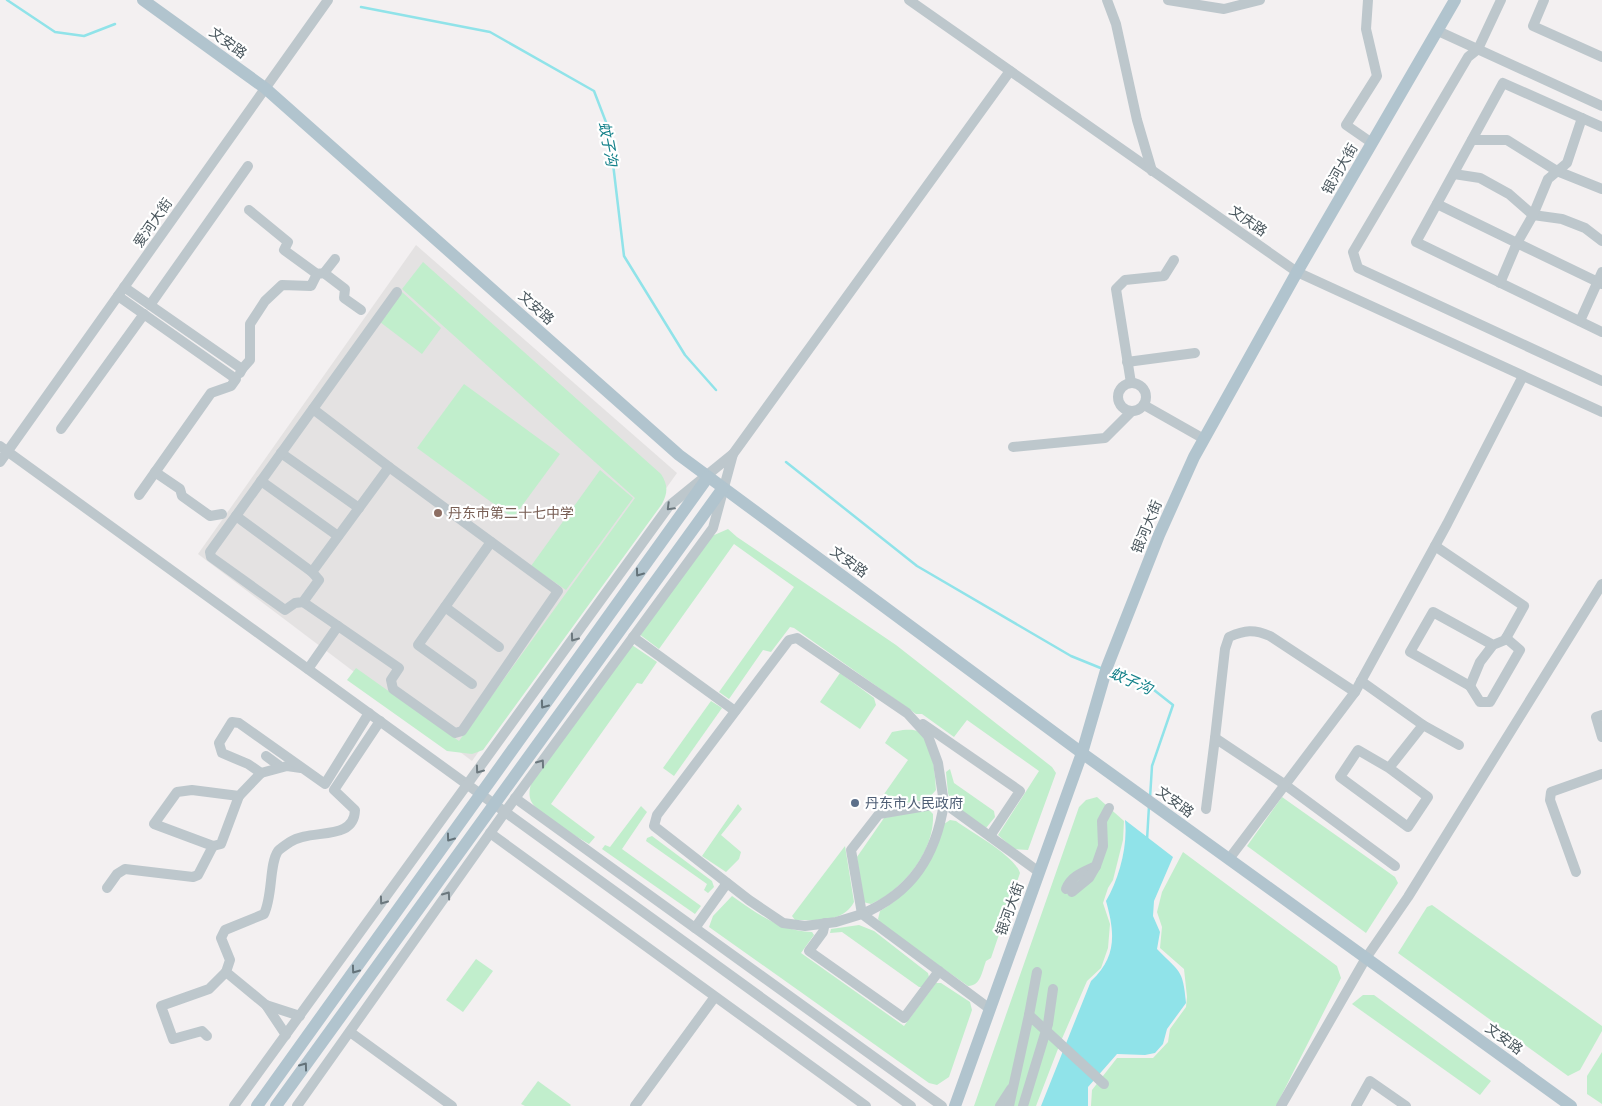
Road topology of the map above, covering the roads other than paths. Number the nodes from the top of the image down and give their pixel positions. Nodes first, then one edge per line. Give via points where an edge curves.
1 (143, 0) edge
2 (328, 0) edge
3 (909, 0) edge
4 (1107, 0) edge
5 (1168, 0) edge
6 (1260, 0) edge
7 (1368, 0) edge
8 (1455, 0) edge
9 (1500, 0) edge
10 (1544, 0) edge
11 (1438, 31) junction
12 (1478, 49) junction
13 (1602, 57) edge
14 (1010, 71) junction
15 (265, 88) junction
16 (1602, 106) edge
17 (1582, 118) junction
18 (1602, 127) edge
19 (1472, 140) junction
20 (1372, 143) junction
21 (248, 166) dead end
22 (1152, 171) junction
23 (1557, 172) junction
24 (1454, 174) junction
25 (1602, 189) edge
26 (1437, 204) junction
27 (249, 210) dead end
28 (1533, 215) junction
29 (1602, 241) edge
30 (1517, 243) junction
31 (334, 259) dead end
32 (1174, 260) dead end
33 (1297, 272) junction
34 (1602, 272) edge
35 (321, 274) junction
36 (1500, 283) junction
37 (1600, 283) edge
38 (121, 291) junction
39 (397, 292) dead end
40 (147, 310) junction
41 (360, 310) dead end
42 (1580, 321) junction
43 (1602, 332) edge
44 (1195, 353) dead end
45 (1128, 362) junction
46 (242, 369) junction
47 (1523, 376) junction
48 (236, 379) junction
49 (1602, 382) edge
50 (1131, 383) junction
51 (1144, 405) junction
52 (313, 409) junction
53 (1132, 411) junction
54 (1602, 412) edge
55 (60, 429) dead end
56 (1204, 439) junction
57 (1014, 447) dead end
58 (4, 449) edge
59 (281, 453) junction
60 (733, 454) junction
61 (0, 462) edge
62 (389, 467) junction
63 (155, 472) junction
64 (708, 477) junction
65 (261, 481) junction
66 (723, 488) junction
67 (139, 495) dead end
68 (358, 508) junction
69 (222, 514) dead end
70 (236, 516) junction
71 (338, 536) junction
72 (491, 542) junction
73 (1435, 546) junction
74 (312, 572) junction
75 (1602, 584) edge
76 (303, 602) junction
77 (445, 607) junction
78 (338, 626) junction
79 (633, 637) junction
80 (1506, 638) junction
81 (1493, 645) junction
82 (498, 647) dead end
83 (308, 669) junction
84 (1361, 681) junction
85 (472, 684) dead end
86 (1470, 686) junction
87 (1355, 692) junction
88 (735, 711) junction
89 (369, 713) junction
90 (907, 713) junction
91 (1602, 715) edge
92 (380, 721) junction
93 (1424, 725) junction
94 (1602, 737) edge
95 (1215, 738) junction
96 (1460, 745) dead end
97 (1082, 753) junction
98 (266, 756) dead end
99 (281, 767) junction
100 (302, 768) junction
101 (1389, 768) junction
102 (261, 773) junction
103 (1602, 774) edge
104 (325, 784) junction
105 (1284, 784) junction
106 (468, 785) junction
107 (334, 790) junction
108 (481, 794) junction
109 (239, 796) junction
110 (515, 798) junction
111 (944, 803) junction
112 (494, 804) junction
113 (1109, 808) dead end
114 (1206, 809) dead end
115 (505, 812) junction
116 (490, 834) junction
117 (990, 836) junction
118 (213, 846) junction
119 (1229, 859) junction
120 (1395, 866) dead end
121 (1039, 872) junction
122 (1576, 872) dead end
123 (727, 883) junction
124 (107, 888) dead end
125 (1069, 891) dead end
126 (862, 914) junction
127 (825, 924) junction
128 (695, 928) junction
129 (1366, 958) junction
130 (939, 971) junction
131 (226, 972) junction
132 (1037, 972) dead end
133 (1052, 989) dead end
134 (714, 998) junction
135 (266, 1005) junction
136 (990, 1009) junction
137 (1029, 1015) junction
138 (300, 1016) junction
139 (1047, 1029) junction
140 (350, 1032) junction
141 (286, 1035) junction
142 (207, 1036) dead end
143 (1104, 1084) dead end
144 (1012, 1089) junction
145 (234, 1106) edge
146 (257, 1106) edge
147 (276, 1106) edge
148 (297, 1106) edge
149 (452, 1106) edge
150 (635, 1106) edge
151 (866, 1106) edge
152 (911, 1106) edge
153 (942, 1106) edge
154 (955, 1106) edge
155 (1000, 1106) edge
156 (1009, 1106) edge
157 (1023, 1106) edge
158 (1281, 1106) edge
159 (1356, 1106) edge
160 (1406, 1106) edge
161 (1571, 1106) edge

1 - 15 main road, 文安路
2 - 15 street, 爱河大街
3 - 14 street, 文庆路
4 - 22 street via 1116,24
5 - 6 street via 1224,9
7 - 20 street via 1366,29 1377,76 1346,125
8 - 11 main road, 银河大街
9 - 12 street
10 - 13 street via 1533,26
11 - 12 street
11 - 20 main road, 银河大街
12 - 16 street
12 - 49 street via 1468,57 1353,252 1358,268
14 - 22 street, 文庆路
14 - 60 street
15 - 38 street, 爱河大街
15 - 64 main road, 文安路 via 679,455
17 - 18 street
17 - 19 street via 1503,83
17 - 23 street via 1566,163
19 - 23 street via 1507,140
19 - 24 street
20 - 33 main road, 银河大街
21 - 40 street
22 - 33 street, 文庆路
23 - 25 street
23 - 28 street via 1548,179
24 - 26 street
24 - 28 street via 1480,178 1509,194
26 - 30 street
26 - 36 street via 1416,242
27 - 35 street via 288,242 284,250
28 - 29 street via 1562,218 1585,228
28 - 30 street
30 - 36 street
30 - 37 street
31 - 35 street
32 - 45 street via 1164,276 1125,280 1116,289
33 - 47 street, 文庆路
33 - 56 main road, 银河大街
34 - 37 street
35 - 41 street via 345,289 344,298
35 - 46 street via 311,286 282,286 265,301 250,324 250,360
36 - 42 street
37 - 42 street
38 - 40 street
38 - 58 street, 爱河大街
39 - 52 street
40 - 46 street
40 - 48 street
40 - 55 street
42 - 43 street
44 - 45 street
45 - 50 street
46 - 48 street
47 - 54 street, 文庆路
47 - 73 street
48 - 63 street via 231,386 211,393
50 - 51 street via 1143,388 1147,396
50 - 53 street via 1122,387 1118,395 1120,404
51 - 53 street
51 - 56 street
52 - 59 street
52 - 62 street
53 - 57 street via 1105,438
56 - 97 main road, 银河大街 via 1159,535 1106,670
58 - 61 street, 爱河大街
58 - 83 street
59 - 65 street
59 - 68 street
60 - 64 street
60 - 66 street
62 - 68 street
62 - 72 street
63 - 67 street
63 - 69 street via 210,516
64 - 66 main road, 文安路
64 -> 106 street via 668,506
64 -> 108 main road
65 - 70 street
65 - 71 street
66 - 79 street via 713,528
66 - 97 main road, 文安路
66 - 112 main road
68 - 71 street
70 - 74 street
70 - 76 street via 210,552 211,557 285,610
71 - 74 street
72 - 77 street
72 - 78 street via 558,591 462,731 456,733 393,689 391,680 398,668
73 - 80 street via 1524,606
73 - 84 street
74 - 76 street via 319,580
75 - 129 street via 1408,897
76 - 78 street
77 - 82 street
77 - 85 street via 418,645
78 - 83 street
79 - 88 street
110 -> 79 street
80 - 81 street
80 - 86 street via 1520,650 1490,702 1480,702
81 - 86 street via 1480,662
81 - 86 street via 1433,612 1410,652
83 - 89 street
84 - 87 street
84 - 93 street
87 - 95 street via 1270,636 1256,630 1240,632 1229,637 1225,648
87 - 105 street
88 - 90 street via 789,640 797,638
88 - 123 street via 657,816 654,826
89 - 92 street
89 - 104 street
90 - 111 street via 928,736 938,763
90 - 117 street via 1020,791
91 - 94 street via 1596,717
92 - 106 street
92 - 107 street
93 - 96 street
93 - 101 street
95 - 105 street
95 - 114 street
97 - 119 main road, 文安路
97 - 121 main road, 银河大街
98 - 99 street
99 - 100 street
99 - 102 street
100 - 102 street via 239,723 232,722 219,743 222,753
100 - 104 street
101 - 101 street via 1358,750 1340,777 1408,827 1428,797
102 - 109 street
103 - 122 street via 1551,792 1550,800
104 - 107 street
105 - 119 street
105 - 120 street
106 - 108 street
106 -> 138 street
107 - 131 street via 356,810 355,819 345,831 312,834 293,840 279,850 264,914 225,930 221,938 230,960
108 - 112 street
108 -> 146 main road
109 - 118 street via 221,844
109 - 118 street via 192,790 177,792 154,824
110 - 115 street
110 - 128 street
111 - 117 street
111 - 126 street via 930,855 913,878 886,904
111 - 126 street via 879,814 851,850
112 - 115 street
147 -> 112 main road
113 - 125 street via 1102,821 1103,846 1096,866 1069,882
115 - 116 street
115 - 152 street
116 - 134 street
140 -> 116 street
117 - 121 street
118 - 124 street via 198,875 193,877 125,869
119 - 129 main road, 文安路
121 - 136 main road, 银河大街
123 - 127 street via 783,923
123 - 128 street
126 - 127 street
126 - 130 street
127 - 130 street via 809,951 904,1018
128 - 153 street
129 - 158 street
129 - 161 main road, 文安路
130 - 136 street
131 - 135 street
131 - 142 street via 209,989 161,1006 173,1039 202,1031
132 - 137 street
133 - 139 street
134 - 150 street
134 - 151 street
135 - 138 street
135 - 141 street
136 - 154 main road, 银河大街
137 - 139 street
137 - 144 street
138 - 141 street
139 - 143 street
139 - 157 street
140 - 148 street
140 - 149 street
141 - 145 street
144 - 155 street
144 - 156 street
159 - 160 street via 1370,1081

